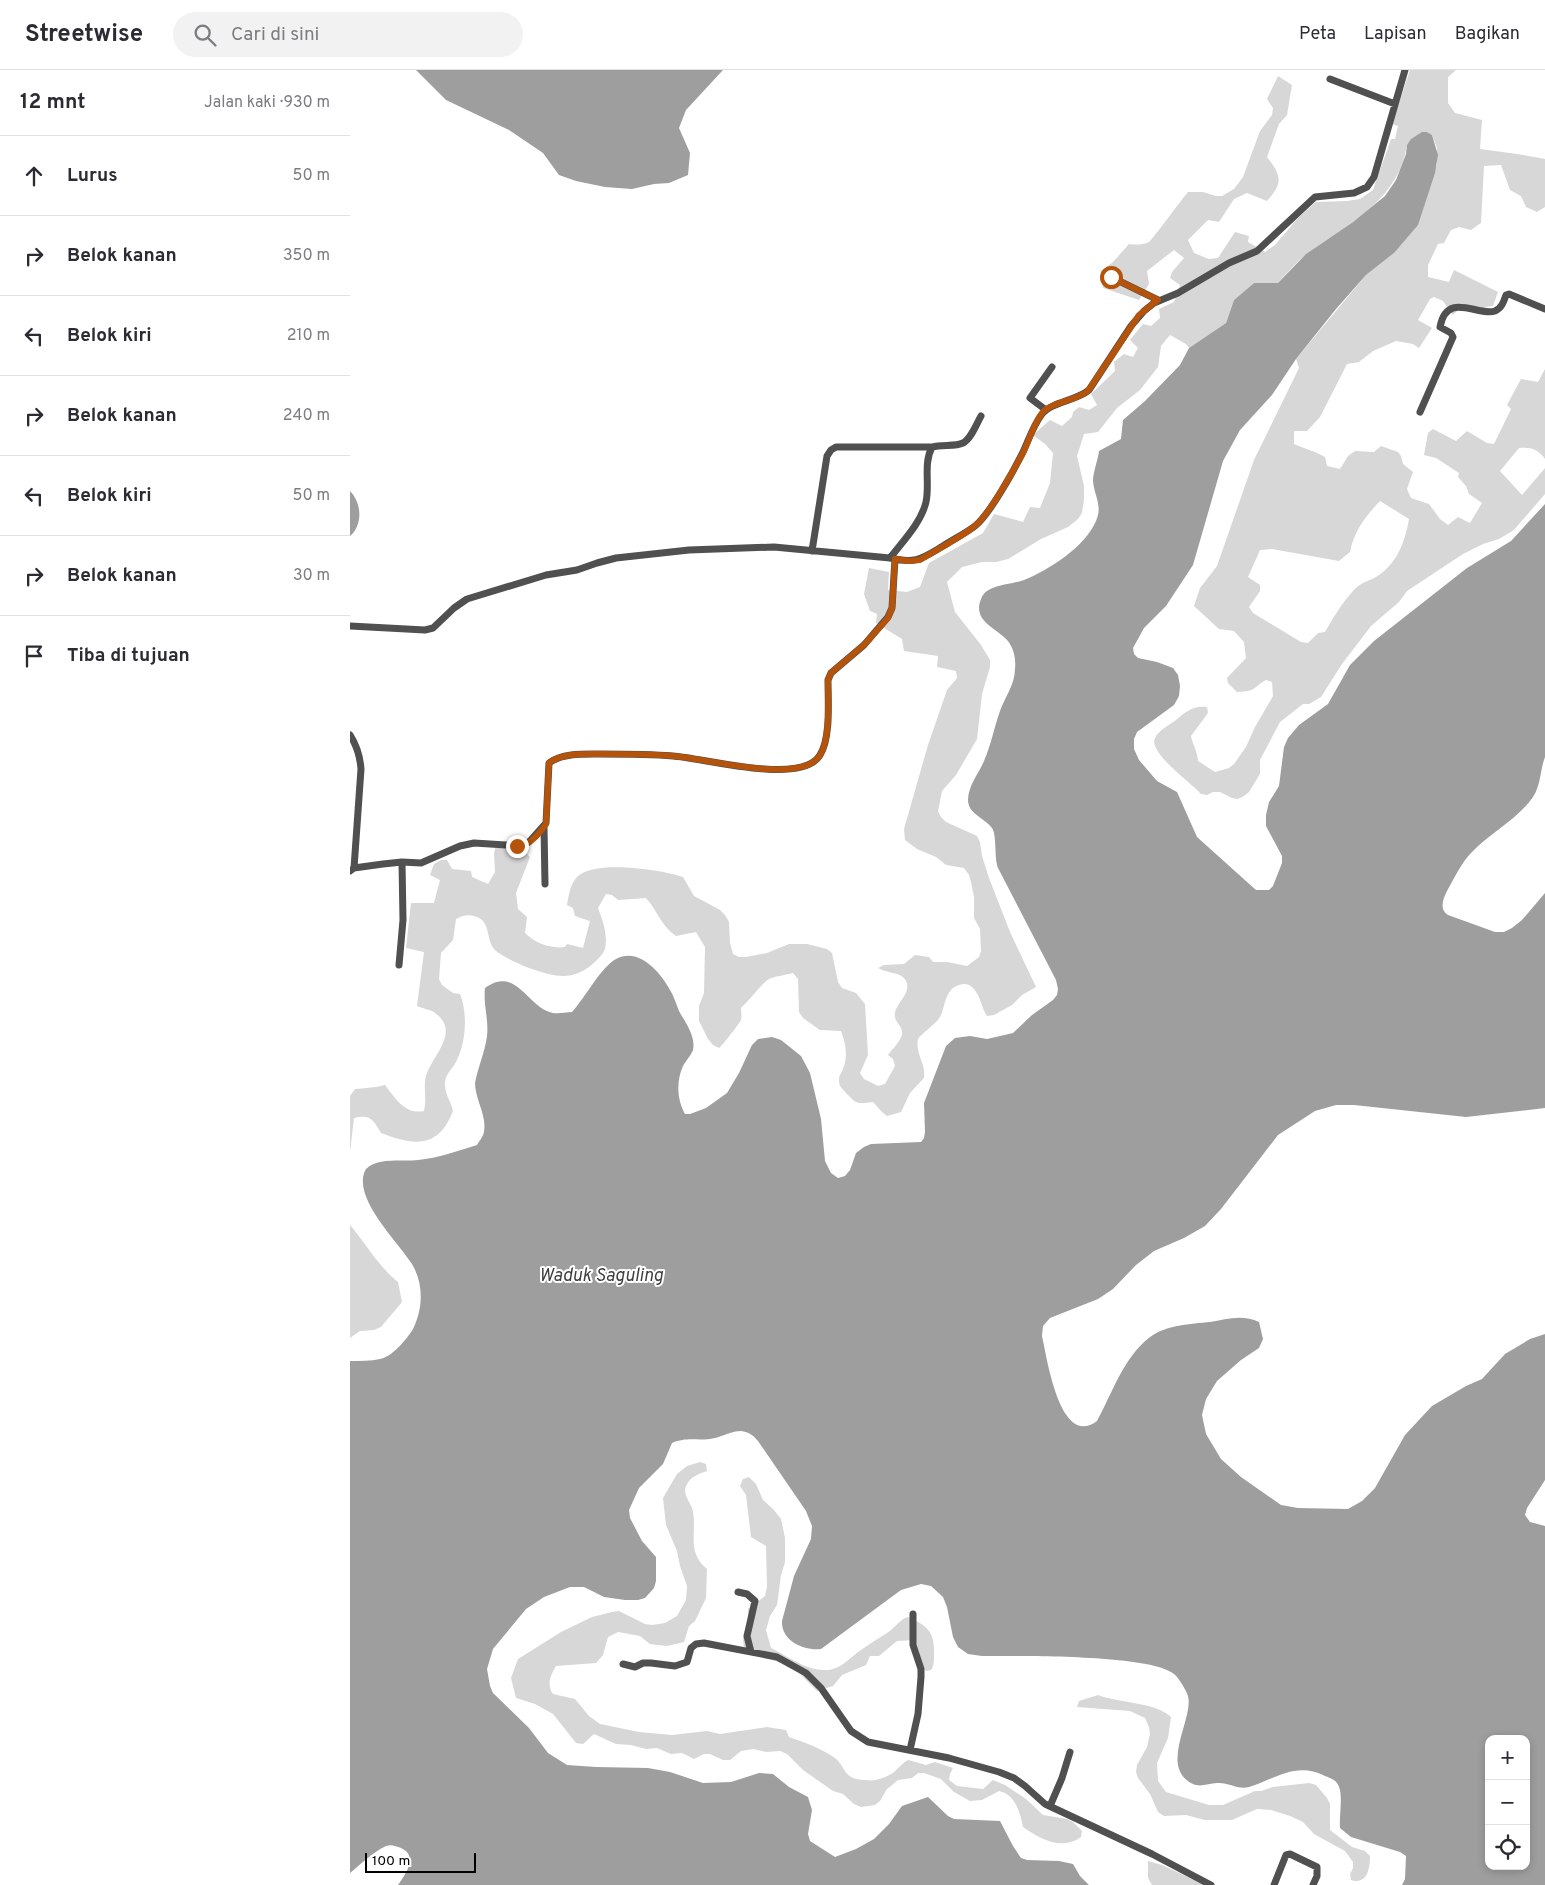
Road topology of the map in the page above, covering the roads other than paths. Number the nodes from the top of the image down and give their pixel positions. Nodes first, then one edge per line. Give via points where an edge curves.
1 (1405, 70) edge
2 (1330, 79) dead end
3 (1395, 104) junction
4 (1111, 277) dead end
5 (1158, 300) junction
6 (1545, 310) edge
7 (1052, 366) dead end
8 (1046, 410) junction
9 (1420, 412) dead end
10 (981, 416) dead end
11 (932, 447) junction
12 (812, 551) junction
13 (892, 558) junction
14 (350, 626) edge
15 (350, 735) edge
16 (544, 827) junction
17 (402, 862) junction
18 (352, 870) edge
19 (545, 884) dead end
20 (399, 965) dead end
21 (738, 1592) dead end
22 (913, 1614) dead end
23 (751, 1652) junction
24 (623, 1664) dead end
25 (910, 1750) junction
26 (1070, 1752) dead end
27 (1050, 1806) junction
28 (1211, 1885) edge
29 (1274, 1885) edge
30 (1313, 1885) edge

1 - 3 street
2 - 3 street
3 - 5 street via 1374,177 1367,186 1354,193 1315,196 1257,251 1229,263 1178,293
4 - 5 street
5 - 8 street via 1139,315 1088,391
6 - 9 street via 1509,294 1500,308 1494,311 1458,307 1447,312 1440,326 1453,337
7 - 8 street via 1030,398
8 - 13 street via 985,516 975,526 920,560
10 - 11 street via 963,443
11 - 12 street via 836,447 831,450
11 - 13 street via 927,464 928,493 923,512
12 - 13 street
12 - 14 street via 774,547 689,550 616,558 467,599 433,628
13 - 16 street via 892,608 888,618 864,645 831,673 826,740 814,762 797,769 781,770 674,756 570,756 549,763 547,768 547,819
15 - 18 street via 356,745 361,769
16 - 17 street via 522,846 474,844 460,846 421,863
16 - 19 street
17 - 18 street
17 - 20 street via 403,920
21 - 23 street via 747,1594 754,1601 747,1636
22 - 25 street via 913,1645 921,1677 918,1714
23 - 24 street via 700,1643 691,1648 687,1662 681,1665 646,1663 635,1667
23 - 25 street via 777,1657 806,1673 821,1688 851,1731 868,1742
25 - 27 street via 950,1758 1014,1778
26 - 27 street
27 - 28 street
29 - 30 street via 1286,1855 1290,1854 1317,1867

